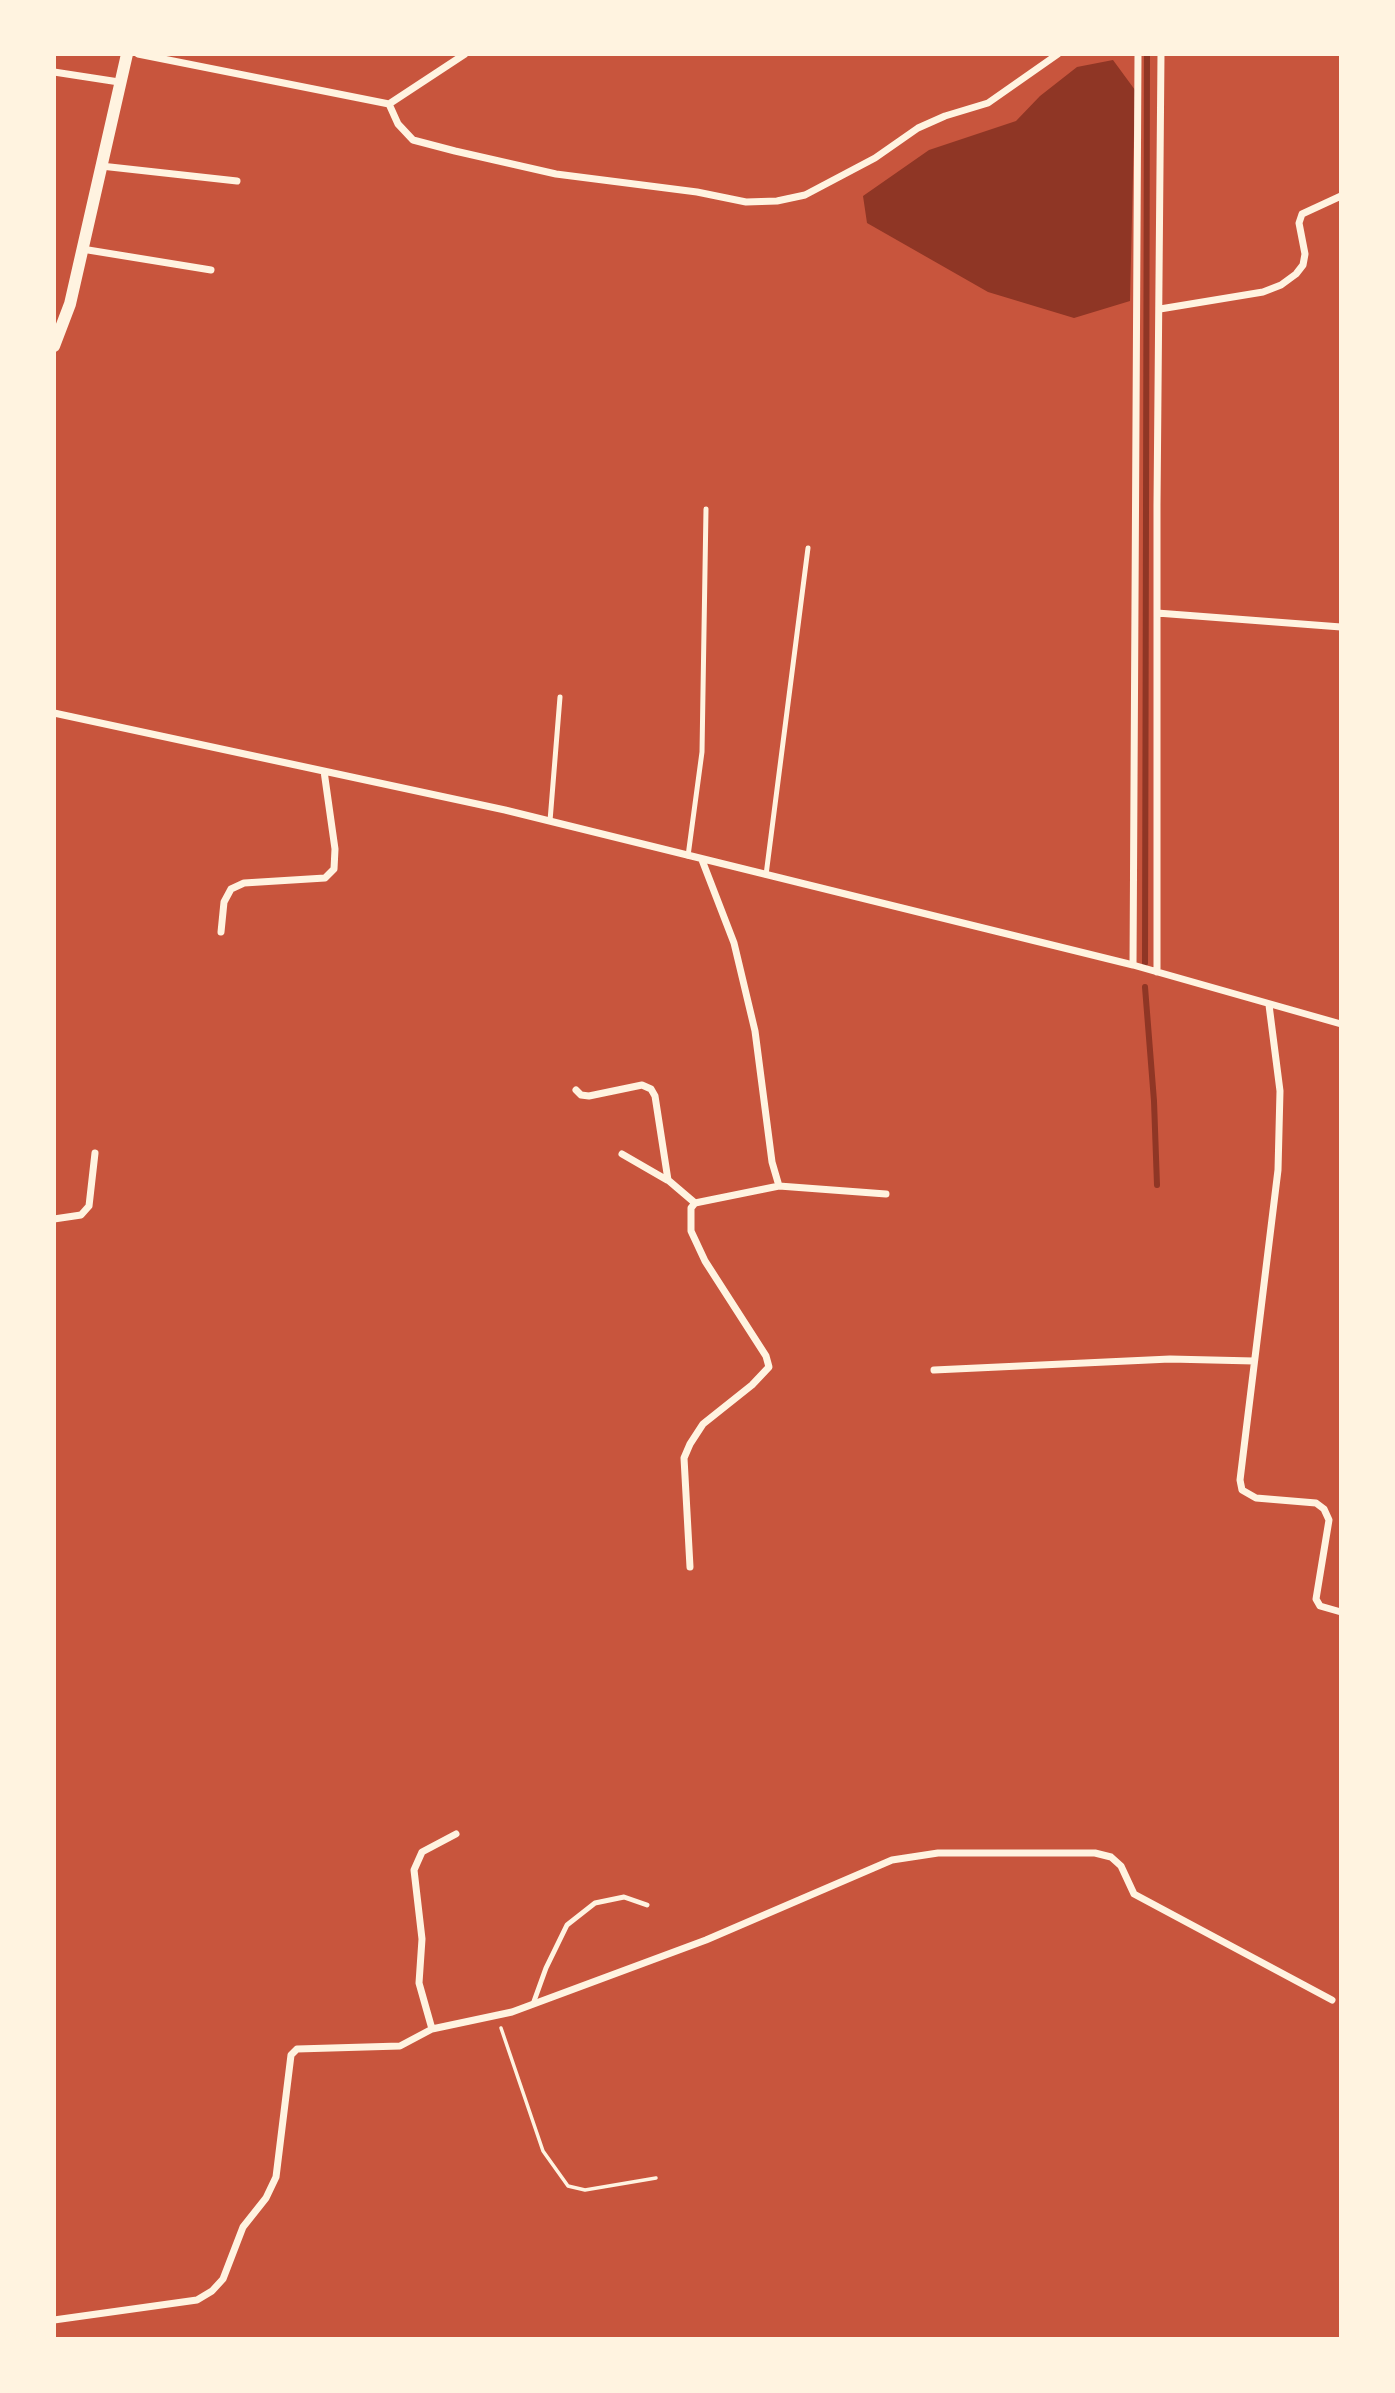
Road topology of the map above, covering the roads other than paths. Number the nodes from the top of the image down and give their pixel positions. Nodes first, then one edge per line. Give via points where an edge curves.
1 (127, 54) edge
2 (138, 54) edge
3 (465, 54) edge
4 (1058, 54) edge
5 (1138, 54) edge
6 (1161, 54) edge
7 (54, 72) edge
8 (119, 82) junction
9 (389, 104) junction
10 (101, 166) junction
11 (237, 181) dead end
12 (1341, 196) edge
13 (82, 249) junction
14 (211, 270) dead end
15 (1160, 309) junction
16 (54, 346) edge
17 (706, 509) dead end
18 (808, 548) dead end
19 (1157, 613) junction
20 (1341, 627) edge
21 (560, 697) dead end
22 (54, 713) edge
23 (324, 771) junction
24 (550, 821) junction
25 (688, 856) junction
26 (702, 860) junction
27 (766, 876) junction
28 (221, 932) dead end
29 (1133, 965) junction
30 (1157, 972) junction
31 (1269, 1005) junction
32 (1341, 1024) edge
33 (576, 1090) dead end
34 (95, 1153) dead end
35 (622, 1154) dead end
36 (668, 1180) junction
37 (779, 1186) junction
38 (886, 1194) dead end
39 (695, 1203) junction
40 (54, 1219) edge
41 (1254, 1361) junction
42 (934, 1370) dead end
43 (690, 1567) dead end
44 (1341, 1612) edge
45 (456, 1834) dead end
46 (647, 1905) dead end
47 (1332, 2000) dead end
48 (533, 2004) junction
49 (432, 2029) junction
50 (54, 2320) edge

1 - 8 street
2 - 9 street
3 - 9 street
4 - 9 street via 988,103 919,128 875,158 805,195 777,201 746,202 569,176 455,151 413,140 398,124
5 - 29 street
6 - 15 street
7 - 8 street
8 - 10 street
10 - 11 street
10 - 13 street
12 - 15 street via 1302,214 1303,265 1281,285
13 - 14 street
13 - 16 street via 70,304
15 - 19 street
17 - 25 lane via 702,752
18 - 27 lane
19 - 20 street
19 - 30 street
21 - 24 lane
22 - 23 street
23 - 24 street
23 - 28 street via 334,869 325,878 244,883 231,889 224,902
24 - 25 street
25 - 26 street
26 - 27 street
26 - 37 street via 730,932 749,1006
27 - 29 street
29 - 30 street
30 - 31 street
31 - 32 street
31 - 41 street via 1280,1091 1279,1170
33 - 36 street via 589,1096 642,1085 651,1089
34 - 40 street via 89,1206 81,1215
35 - 36 street
36 - 39 street
37 - 38 street
37 - 39 street
39 - 43 street via 691,1231 769,1367 703,1424 684,1458
41 - 42 street
41 - 44 street via 1242,1490 1256,1498 1316,1503 1324,1509 1329,1520 1316,1599 1320,1606
45 - 49 street via 422,1852 414,1870 421,1929 419,1983
46 - 48 lane via 624,1897 595,1903 567,1925
47 - 48 street via 1134,1894 1121,1866 1111,1857 1095,1853 938,1853 892,1860 706,1940
48 - 49 street
49 - 50 street via 400,2046 307,2046 291,2055 276,2178 267,2198 243,2227 223,2279 212,2291 197,2300

